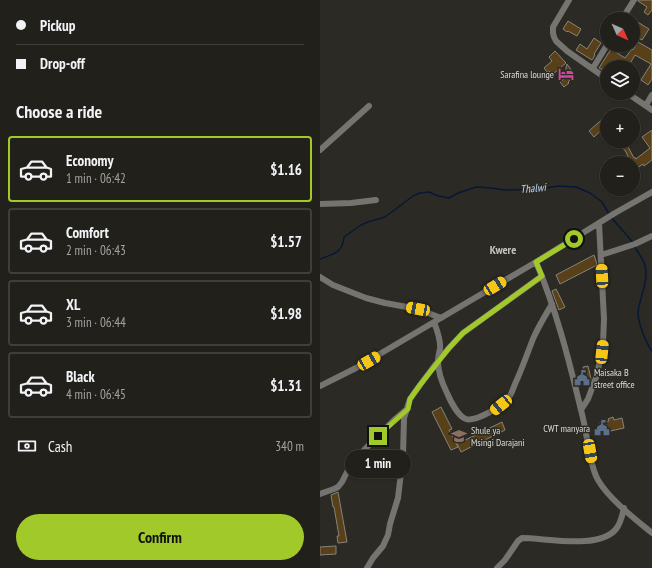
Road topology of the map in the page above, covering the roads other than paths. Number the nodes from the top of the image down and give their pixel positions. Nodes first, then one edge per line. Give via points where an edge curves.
1 (569, 0) edge
2 (634, 0) edge
3 (626, 12) edge
4 (603, 52) edge
5 (593, 68) junction
6 (600, 74) edge
7 (652, 95) edge
8 (638, 100) edge
9 (646, 105) junction
10 (369, 106) dead end
11 (652, 110) edge
12 (320, 150) edge
13 (652, 192) edge
14 (376, 200) dead end
15 (320, 204) edge
16 (599, 223) junction
17 (652, 236) edge
18 (601, 255) junction
19 (536, 262) junction
20 (542, 276) junction
21 (320, 278) edge
22 (552, 304) junction
23 (441, 318) junction
24 (434, 322) junction
25 (438, 360) junction
26 (320, 386) edge
27 (408, 409) junction
28 (581, 410) junction
29 (320, 494) edge
30 (624, 508) junction
31 (652, 534) edge
32 (367, 568) edge
33 (497, 568) edge

1 - 5 street via 553,27 553,35 561,46
2 - 3 street
4 - 5 street
5 - 6 street
7 - 9 street
8 - 9 street
9 - 11 street
10 - 12 street
13 - 16 street
14 - 15 street
16 - 18 street
16 - 19 street
17 - 18 street
18 - 28 street via 604,319 602,352 598,376
19 - 20 street
19 - 23 street
20 - 22 street
20 - 25 street via 463,333
21 - 23 street via 366,298 418,309
22 - 25 street via 507,400 494,410 468,419 460,414 447,393
22 - 28 street
23 - 24 street
24 - 25 street via 440,341
24 - 26 street
25 - 27 street via 410,399
27 - 29 street via 352,462 338,487
27 - 32 street via 404,418 398,498 388,535
28 - 30 street via 598,480
30 - 31 street
30 - 33 street via 621,522 615,530 598,539 549,541 522,538

